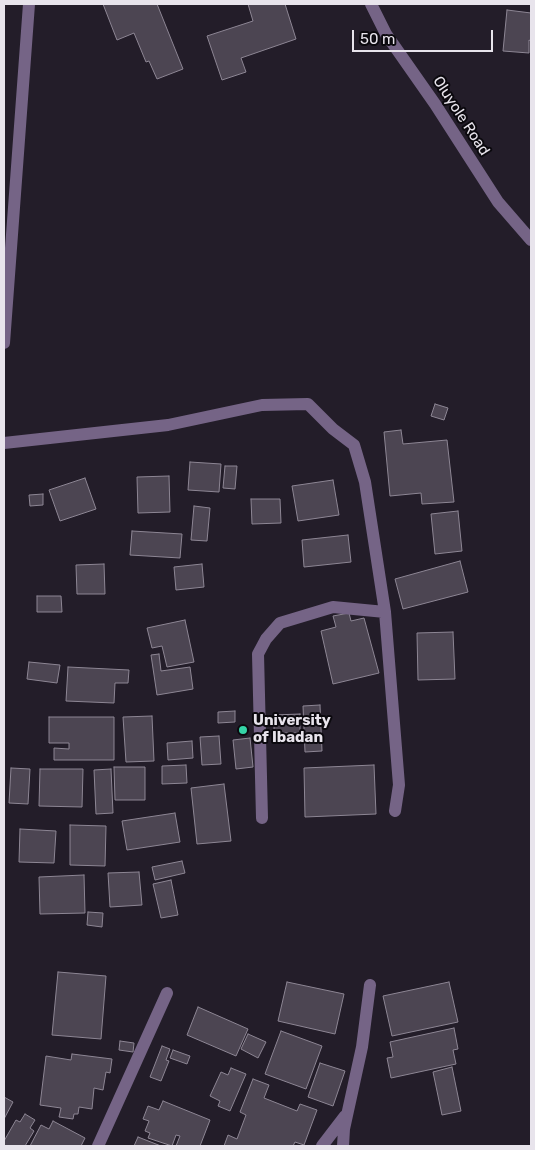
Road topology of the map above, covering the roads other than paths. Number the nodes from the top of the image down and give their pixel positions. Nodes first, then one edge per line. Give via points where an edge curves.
1 (29, 4) edge
2 (371, 4) edge
3 (531, 240) edge
4 (4, 343) edge
5 (4, 443) edge
6 (384, 612) junction
7 (395, 810) dead end
8 (262, 818) dead end
9 (370, 985) dead end
10 (167, 993) dead end
11 (347, 1114) junction
12 (98, 1146) edge
13 (322, 1146) edge
14 (343, 1146) edge

1 - 4 street
2 - 3 street, Oluyole Road via 386,34 436,104 498,202
5 - 6 street via 168,425 262,405 308,404 354,445 365,482
6 - 7 street via 399,784
6 - 8 street via 333,607 280,623 266,639 258,654
9 - 11 street via 362,1046
10 - 12 street
11 - 13 street
11 - 14 street

